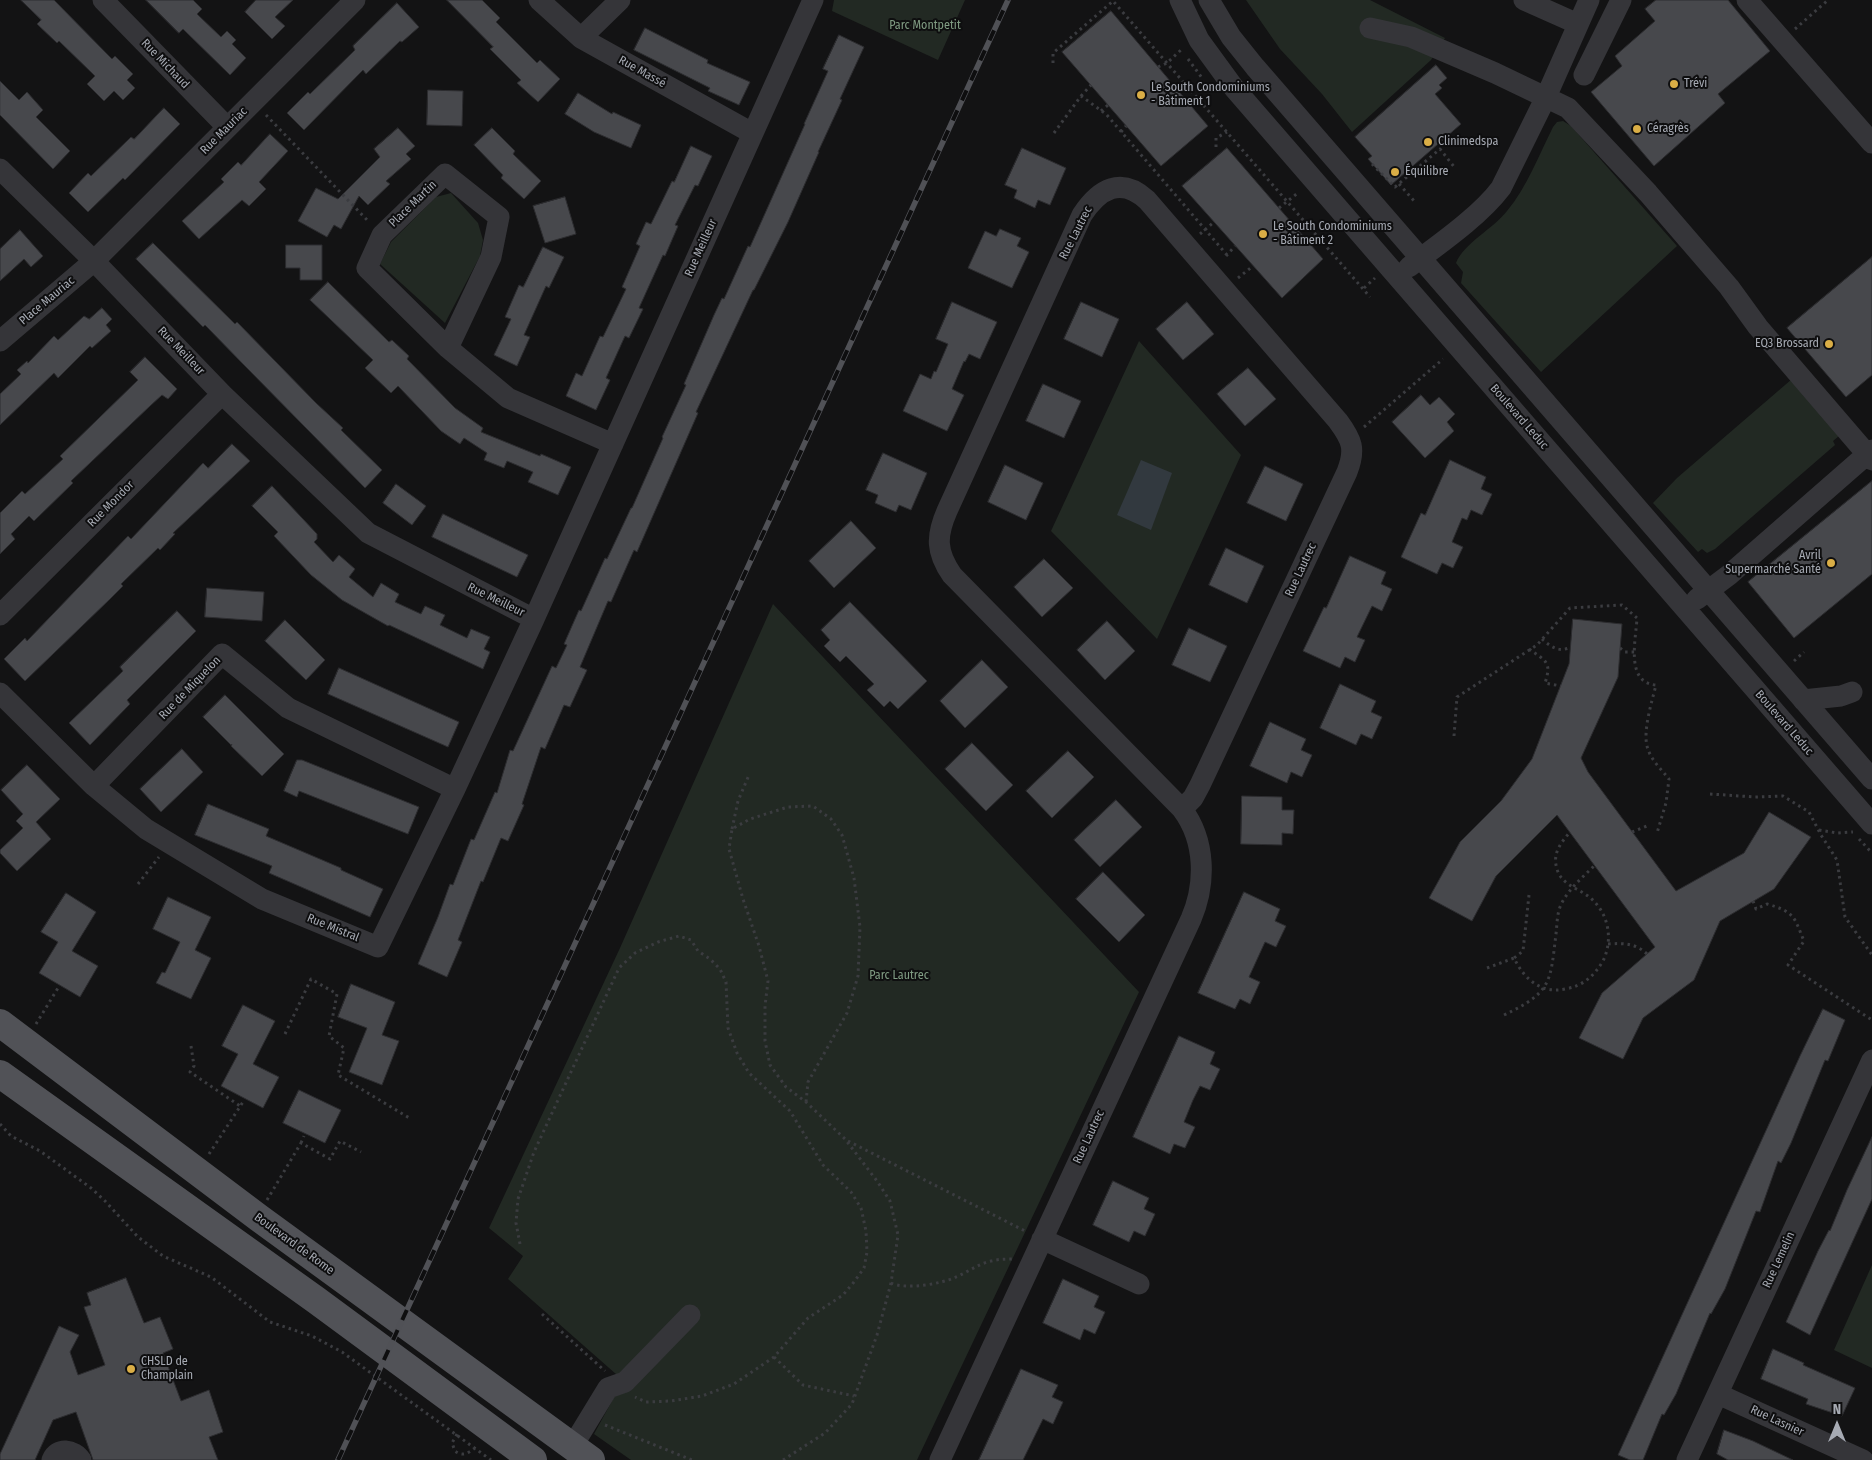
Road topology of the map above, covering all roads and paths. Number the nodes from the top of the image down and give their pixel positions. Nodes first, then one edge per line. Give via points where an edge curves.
1 (103, 0) edge
2 (355, 0) edge
3 (540, 0) edge
4 (620, 0) edge
5 (813, 0) edge
6 (1180, 0) edge
7 (1209, 0) edge
8 (1524, 0) edge
9 (1589, 0) edge
10 (1622, 0) edge
11 (1747, 0) edge
12 (1828, 0) edge
13 (1578, 24) junction
14 (1370, 28) dead end
15 (1794, 30) dead end
16 (581, 38) junction
17 (1182, 49) dead end
18 (1054, 63) dead end
19 (1167, 63) junction
20 (1158, 67) dead end
21 (1584, 75) dead end
22 (1091, 84) dead end
23 (1081, 96) junction
24 (1546, 97) junction
25 (253, 102) junction
26 (1108, 105) dead end
27 (1101, 111) junction
28 (1126, 126) dead end
29 (227, 128) junction
30 (1121, 132) junction
31 (1227, 132) junction
32 (752, 133) junction
33 (1054, 133) dead end
34 (1872, 143) edge
35 (1216, 147) dead end
36 (1434, 148) dead end
37 (1437, 152) junction
38 (1372, 164) dead end
39 (1455, 168) dead end
40 (0, 169) edge
41 (1399, 184) junction
42 (1299, 192) dead end
43 (1288, 200) junction
44 (1416, 203) dead end
45 (1279, 208) dead end
46 (1214, 222) dead end
47 (1205, 229) junction
48 (382, 235) junction
49 (1236, 246) dead end
50 (1420, 258) junction
51 (94, 261) junction
52 (1387, 276) junction
53 (1364, 288) junction
54 (1370, 297) dead end
55 (0, 341) edge
56 (448, 348) junction
57 (1443, 359) dead end
58 (222, 394) junction
59 (1360, 430) dead end
60 (612, 444) junction
61 (1870, 455) edge
62 (1708, 591) junction
63 (1685, 608) junction
64 (0, 615) edge
65 (534, 619) junction
66 (1542, 639) junction
67 (1571, 647) dead end
68 (1620, 648) dead end
69 (1529, 649) junction
70 (1635, 652) junction
71 (1804, 652) dead end
72 (1790, 665) dead end
73 (1561, 686) dead end
74 (1852, 692) dead end
75 (0, 693) edge
76 (1803, 700) junction
77 (1454, 736) dead end
78 (749, 775) dead end
79 (1872, 779) edge
80 (94, 786) junction
81 (454, 790) junction
82 (1710, 794) dead end
83 (1182, 809) junction
84 (1647, 826) dead end
85 (1863, 828) edge
86 (732, 829) junction
87 (1819, 830) junction
88 (1570, 832) dead end
89 (1632, 832) dead end
90 (1657, 834) dead end
91 (170, 844) junction
92 (1865, 845) dead end
93 (1872, 853) edge
94 (1594, 865) dead end
95 (138, 884) dead end
96 (1572, 888) junction
97 (1529, 895) dead end
98 (1753, 901) dead end
99 (1608, 944) junction
100 (1647, 954) dead end
101 (1872, 955) edge
102 (1514, 958) junction
103 (1486, 968) dead end
104 (58, 988) dead end
105 (1544, 989) junction
106 (1504, 1015) dead end
107 (1872, 1020) edge
108 (0, 1023) edge
109 (32, 1030) dead end
110 (285, 1034) dead end
111 (191, 1046) dead end
112 (1872, 1060) edge
113 (0, 1074) edge
114 (243, 1102) dead end
115 (806, 1102) junction
116 (240, 1106) junction
117 (411, 1119) dead end
118 (0, 1124) edge
119 (304, 1136) dead end
120 (845, 1139) junction
121 (301, 1143) junction
122 (361, 1152) dead end
123 (206, 1159) dead end
124 (265, 1202) dead end
125 (1036, 1237) junction
126 (520, 1244) dead end
127 (1019, 1259) dead end
128 (891, 1283) junction
129 (1139, 1284) dead end
130 (542, 1314) dead end
131 (690, 1315) dead end
132 (774, 1357) junction
133 (614, 1386) junction
134 (1718, 1394) junction
135 (854, 1396) junction
136 (588, 1420) junction
137 (457, 1434) junction
138 (475, 1448) junction
139 (582, 1453) edge
140 (52, 1460) edge
141 (81, 1460) edge
142 (491, 1460) edge
143 (532, 1460) edge
144 (692, 1460) edge
145 (783, 1460) edge
146 (940, 1460) edge
147 (1687, 1460) edge
148 (1864, 1460) edge

1 - 29 street, Rue Michaud
2 - 25 street, Rue Mauriac
3 - 16 street, Rue Massé
4 - 16 street
5 - 32 street, Rue Meilleur
6 - 52 street, Boulevard Leduc via 1199,40 1225,77
7 - 50 street via 1231,37 1255,67
8 - 13 street
9 - 13 street
10 - 21 street
11 - 34 street
12 - 15 path
13 - 24 street
14 - 24 street via 1411,37
16 - 32 street, Rue Massé
17 - 19 path
18 - 19 path via 1052,53 1113,1
19 - 20 path
19 - 31 path
22 - 23 path
23 - 27 path
23 - 33 path
24 - 50 street via 1501,188 1439,246
24 - 61 street via 1568,108 1648,193 1729,287 1758,327
25 - 29 street, Rue Mauriac
25 - 48 path
26 - 27 path
27 - 30 path
28 - 30 path
29 - 51 street, Rue Mauriac
30 - 47 path
31 - 35 path via 1216,138
31 - 43 path
32 - 60 street, Rue Meilleur
36 - 37 path
37 - 39 path via 1440,149
37 - 41 path
38 - 41 path via 1391,185
40 - 51 street, Rue Meilleur
41 - 44 path
42 - 43 path
43 - 45 path
43 - 53 path
46 - 47 path
47 - 49 path via 1227,254
48 - 56 street, Place Martin via 367,268
48 - 56 street, Place Martin via 445,174 500,217 491,257
50 - 52 street
50 - 62 street
51 - 55 street, Place Mauriac
51 - 58 street, Rue Meilleur
52 - 53 path
52 - 63 street, Boulevard Leduc
53 - 54 path
56 - 60 street, Place Martin via 508,398
57 - 59 path
58 - 64 street, Rue Mondor
58 - 65 street, Rue Meilleur via 368,533
60 - 65 street, Rue Meilleur
61 - 62 street
62 - 63 street
62 - 76 street
63 - 85 street, Boulevard Leduc
65 - 81 street, Rue Mistral
66 - 67 path via 1552,648 1564,650
66 - 69 path
66 - 70 path via 1570,608 1622,606 1636,618
68 - 70 path via 1625,652
69 - 73 path via 1546,660 1550,671 1545,683
69 - 77 path via 1456,697
70 - 90 path via 1634,664 1640,678 1656,685 1647,746 1668,779 1666,804
71 - 72 path
74 - 76 street
75 - 80 street, Rue Mistral
76 - 79 street
78 - 86 path via 738,801
80 - 81 street, Rue de Miquelon via 222,654 288,708
80 - 91 street, Rue Mistral via 146,829
81 - 91 street, Rue Mistral via 378,947 262,899
82 - 87 path via 1783,796 1809,812
83 - 83 street, Rue Lautrec via 1193,798 1204,777 1351,463 1352,447 1338,421 1147,200 1130,190 1114,188 1094,198 1082,215 945,516 939,544 952,575
83 - 125 street, Rue Lautrec via 1192,827 1200,857 1197,904
84 - 89 path
85 - 87 path via 1836,833
86 - 115 path via 729,849 768,981 765,1041 770,1065 786,1087
86 - 115 path via 750,819 788,807 814,806 831,819 842,835 854,878 860,927 858,976 847,1013 808,1082
87 - 101 path via 1838,860 1845,917
88 - 96 path via 1556,855 1557,869
91 - 95 path
92 - 93 path
94 - 96 path
96 - 99 path via 1599,907 1607,922
96 - 105 path via 1560,908 1549,981
97 - 102 path via 1523,952
98 - 107 path via 1756,909 1767,904 1786,911 1796,920 1804,941 1788,966
99 - 100 path via 1634,945
99 - 105 path via 1596,974 1565,989
102 - 103 path
102 - 105 path via 1528,980
104 - 109 path
105 - 106 path via 1528,1004
108 - 139 main road, Boulevard de Rome via 259,1218
110 - 117 path via 310,979 337,994 329,1036 344,1048 338,1076
111 - 116 path via 194,1066 190,1072
112 - 134 street, Rue Lemelin
113 - 143 main road via 316,1300
114 - 116 path
115 - 120 path
116 - 123 path
118 - 137 path via 12,1136 40,1151 91,1188 138,1238 163,1256 211,1277 270,1322 312,1336 342,1352
119 - 121 path
120 - 125 path
120 - 128 path via 890,1201 898,1235
121 - 122 path via 330,1159 340,1141
121 - 124 path
125 - 129 street
125 - 146 street, Rue Lautrec
126 - 132 path via 516,1223 518,1199 534,1152 619,968 635,952 658,942 679,936 690,940 720,969 726,982 728,1028 749,1073 790,1111 822,1165 851,1192 861,1208 866,1231 864,1268 854,1282 843,1295 808,1318
127 - 128 path via 991,1261 955,1278 934,1283 897,1286
128 - 135 path
130 - 133 path
131 - 133 street via 626,1382
132 - 133 path via 734,1384 702,1396 646,1402
132 - 135 path via 803,1386
133 - 136 street
134 - 147 street, Rue Lemelin
134 - 148 street, Rue Lasnier
135 - 145 path via 852,1404 825,1433
136 - 139 street
136 - 144 path
137 - 138 path
137 - 138 path via 452,1444 455,1451 462,1455
138 - 142 path
140 - 141 street via 60,1452 70,1452

